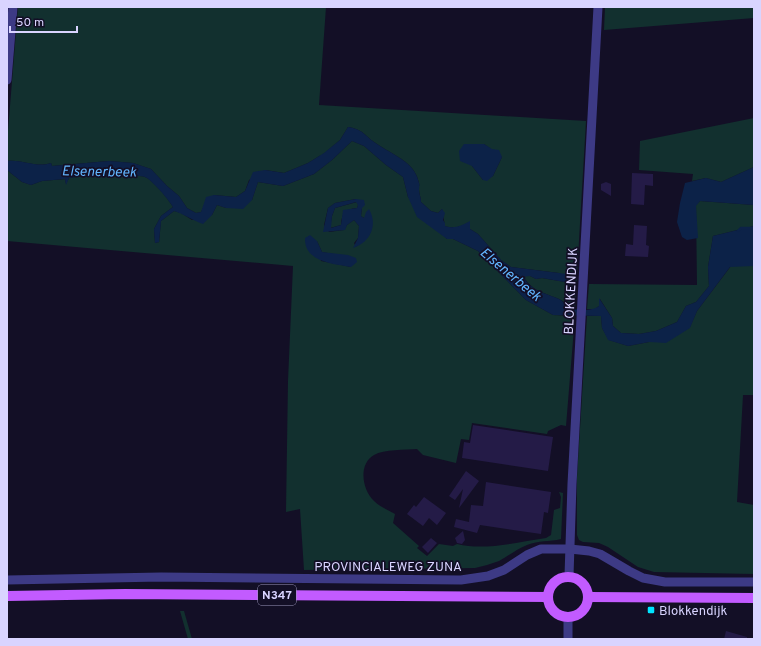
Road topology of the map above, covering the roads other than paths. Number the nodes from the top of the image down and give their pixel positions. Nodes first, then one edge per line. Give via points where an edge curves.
1 (13, 7) edge
2 (598, 7) edge
3 (7, 80) edge
4 (570, 549) junction
5 (569, 576) junction
6 (7, 580) edge
7 (754, 582) edge
8 (7, 596) edge
9 (548, 597) junction
10 (589, 597) junction
11 (754, 598) edge
12 (568, 617) junction
13 (568, 639) edge

1 - 3 street
2 - 4 street, BLOKKENDIJK
4 - 5 street, BLOKKENDIJK
4 - 6 street, PROVINCIALEWEG ZUNA via 541,549 504,570 488,576 461,580 169,577
4 - 7 street, PROVINCIALEWEG ZUNA via 600,554 643,578 665,582
5 - 9 main road via 555,581 550,587
5 - 10 main road via 582,581
8 - 9 main road, N347 via 125,594
9 - 12 main road via 554,612
10 - 11 main road
10 - 12 main road via 584,609 577,616
12 - 13 street

